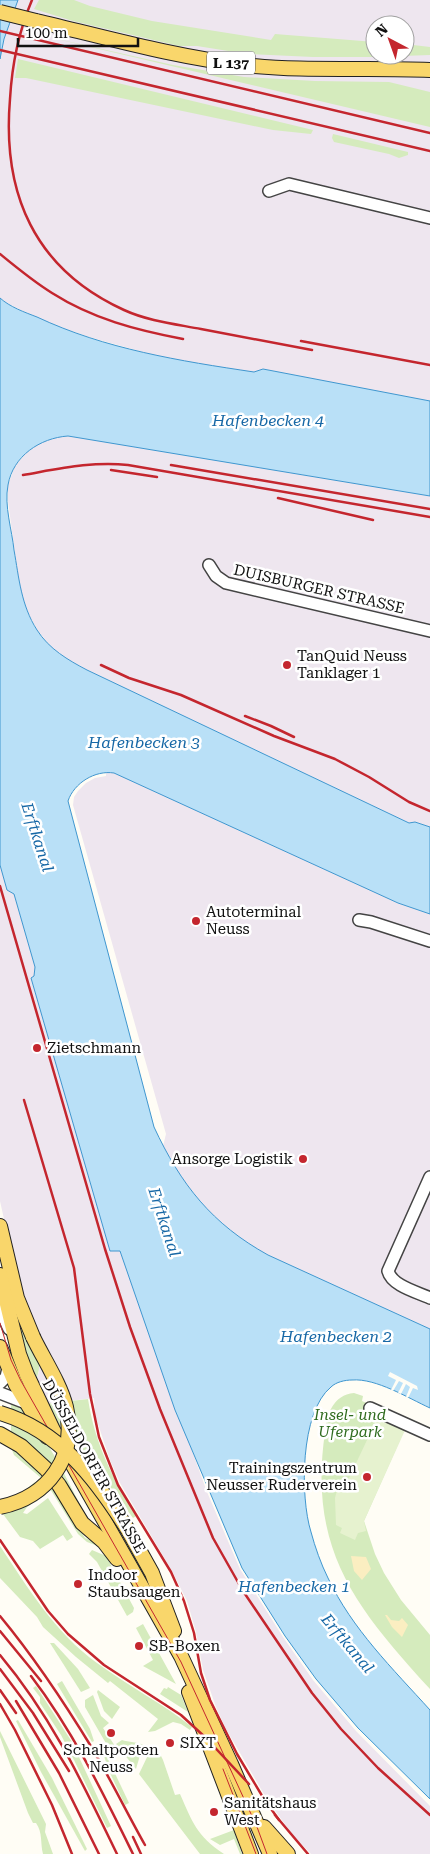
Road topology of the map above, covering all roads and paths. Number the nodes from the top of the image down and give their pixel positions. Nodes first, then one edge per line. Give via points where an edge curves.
1 (0, 12) edge
2 (430, 70) edge
3 (269, 191) dead end
4 (430, 218) edge
5 (209, 566) dead end
6 (430, 631) edge
7 (359, 920) dead end
8 (430, 941) edge
9 (430, 1177) edge
10 (0, 1226) edge
11 (0, 1275) edge
12 (430, 1298) edge
13 (0, 1310) edge
14 (0, 1347) edge
15 (19, 1354) junction
16 (8, 1368) junction
17 (0, 1384) edge
18 (0, 1393) edge
19 (26, 1403) junction
20 (370, 1408) dead end
21 (0, 1413) edge
22 (0, 1434) edge
23 (430, 1435) edge
24 (0, 1507) edge
25 (117, 1559) junction
26 (192, 1678) junction
27 (189, 1692) junction
28 (252, 1810) junction
29 (252, 1854) edge
30 (260, 1854) edge
31 (270, 1854) edge
32 (288, 1854) edge

1 - 2 main road, L 137, bridge via 170,52 244,65 314,70
3 - 4 street via 289,184
5 - 6 street, DUISBURGER STRASSE via 226,583
7 - 8 street
9 - 12 street via 388,1271 394,1280
10 - 24 main road, bridge via 17,1298 61,1393 68,1421 63,1458 50,1480 24,1500
11 - 15 main road, DÜSSELDORFER STRASSE
13 - 15 street
14 - 16 main road, DÜSSELDORFER STRASSE
15 - 26 main road, DÜSSELDORFER STRASSE via 53,1430
16 - 17 street
16 - 19 main road, DÜSSELDORFER STRASSE
18 - 19 street
19 - 25 main road, DÜSSELDORFER STRASSE
20 - 23 street
21 - 26 main road, bridge via 35,1427 70,1453 92,1479 128,1530 152,1574
22 - 25 main road via 31,1454 46,1469 82,1523 104,1542
25 - 27 main road, DÜSSELDORFER STRASSE
26 - 28 main road, DÜSSELDORFER STRASSE
27 - 29 main road, DÜSSELDORFER STRASSE
27 - 30 main road, DÜSSELDORFER STRASSE via 219,1751
28 - 31 main road, DÜSSELDORFER STRASSE
28 - 32 main road

